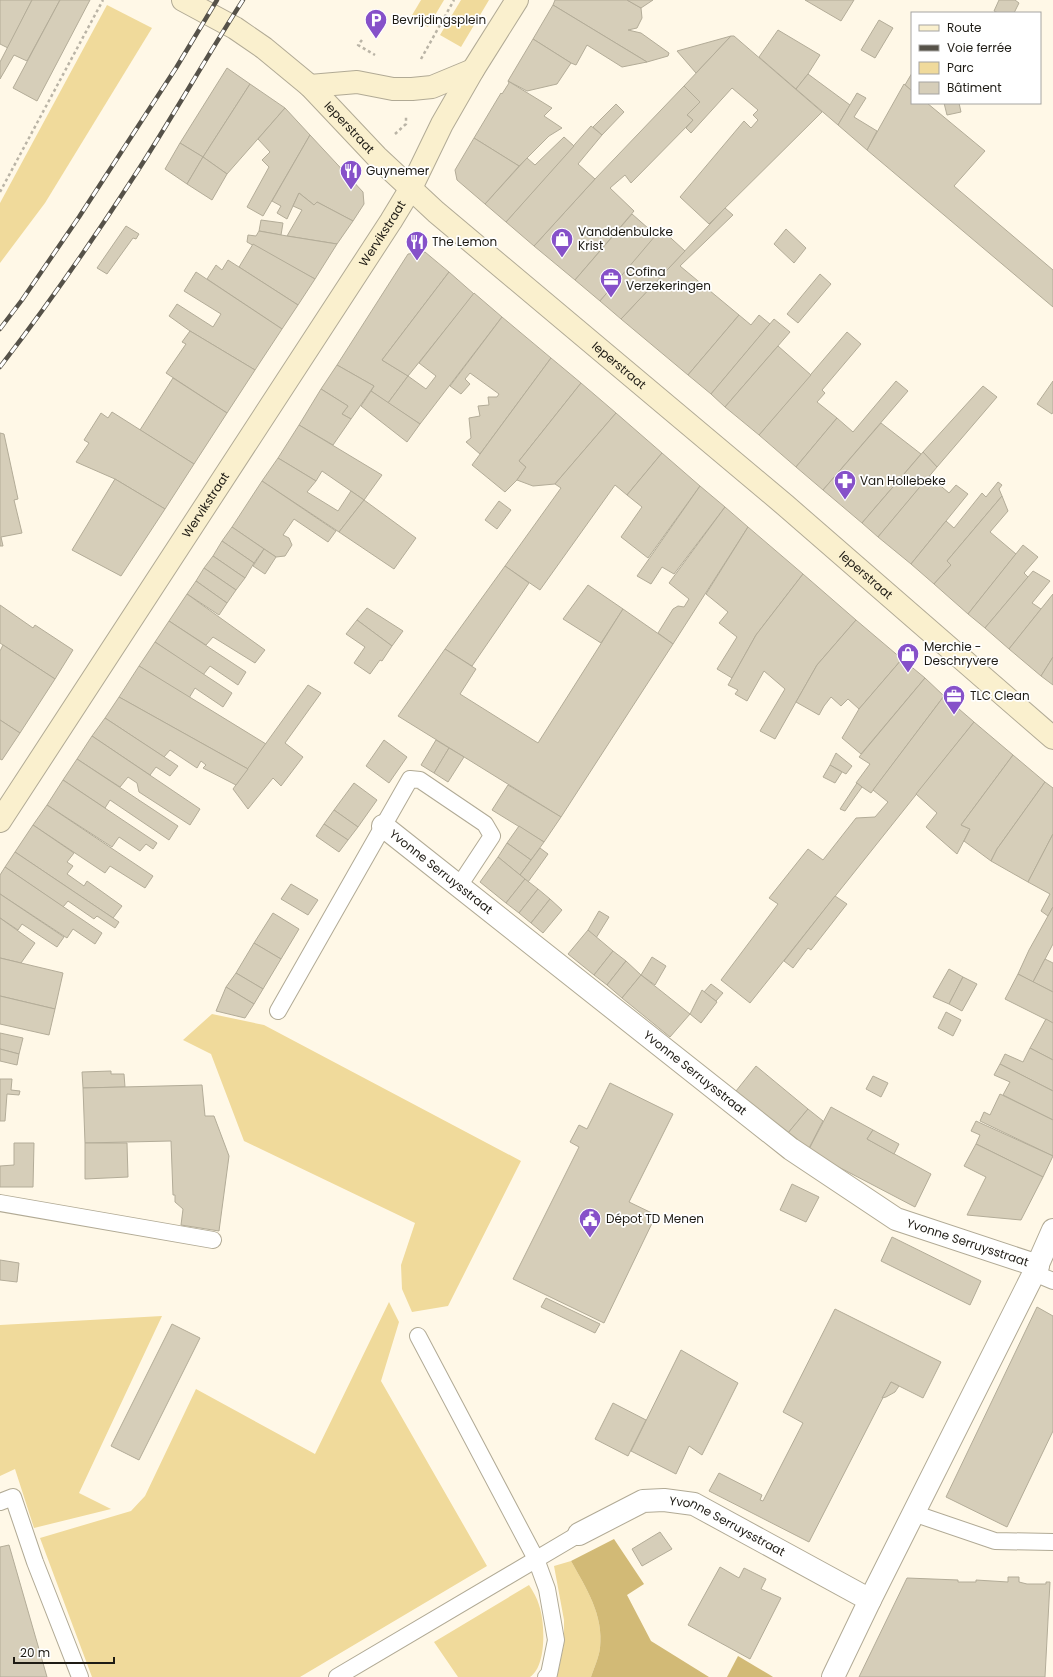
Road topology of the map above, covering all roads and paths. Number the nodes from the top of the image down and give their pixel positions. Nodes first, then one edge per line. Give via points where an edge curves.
1 (103, 0) edge
2 (183, 0) edge
3 (454, 0) edge
4 (517, 0) edge
5 (473, 70) junction
6 (310, 86) junction
7 (404, 89) junction
8 (411, 188) junction
9 (0, 192) edge
10 (1053, 738) edge
11 (0, 821) edge
12 (383, 826) junction
13 (459, 886) junction
14 (278, 1011) dead end
15 (0, 1203) edge
16 (1053, 1230) edge
17 (213, 1240) dead end
18 (1042, 1274) edge
19 (418, 1336) dead end
20 (0, 1502) edge
21 (913, 1514) junction
22 (579, 1534) joint
23 (1053, 1542) edge
24 (536, 1560) junction
25 (870, 1600) junction
26 (80, 1677) edge
27 (337, 1677) edge
28 (546, 1677) edge
29 (833, 1677) edge

1 - 9 path
2 - 6 street, Ieperstraat via 235,28
3 - 7 path via 419,62 403,72
4 - 5 street
5 - 7 street via 432,87
5 - 8 street via 442,124
6 - 7 street via 357,82
6 - 8 street, Ieperstraat via 377,157
8 - 10 street, Ieperstraat via 436,212 785,505
8 - 11 street, Wervikstraat
12 - 13 street, Yvonne Serruysstraat
12 - 13 lane via 410,779 420,780 485,824 492,836
12 - 14 lane
13 - 18 street, Yvonne Serruysstraat via 791,1149 896,1219
15 - 17 lane
16 - 18 street, Yvonne Serruysstraat
18 - 21 street, Yvonne Serruysstraat
19 - 24 lane
20 - 26 lane via 13,1497 35,1562
21 - 23 lane via 996,1541
21 - 25 street, Yvonne Serruysstraat
22 - 24 lane
22 - 25 street, Yvonne Serruysstraat via 643,1501 664,1500 694,1504
24 - 27 lane
24 - 28 lane via 547,1589 556,1640 549,1674
25 - 29 street, Yvonne Serruysstraat

